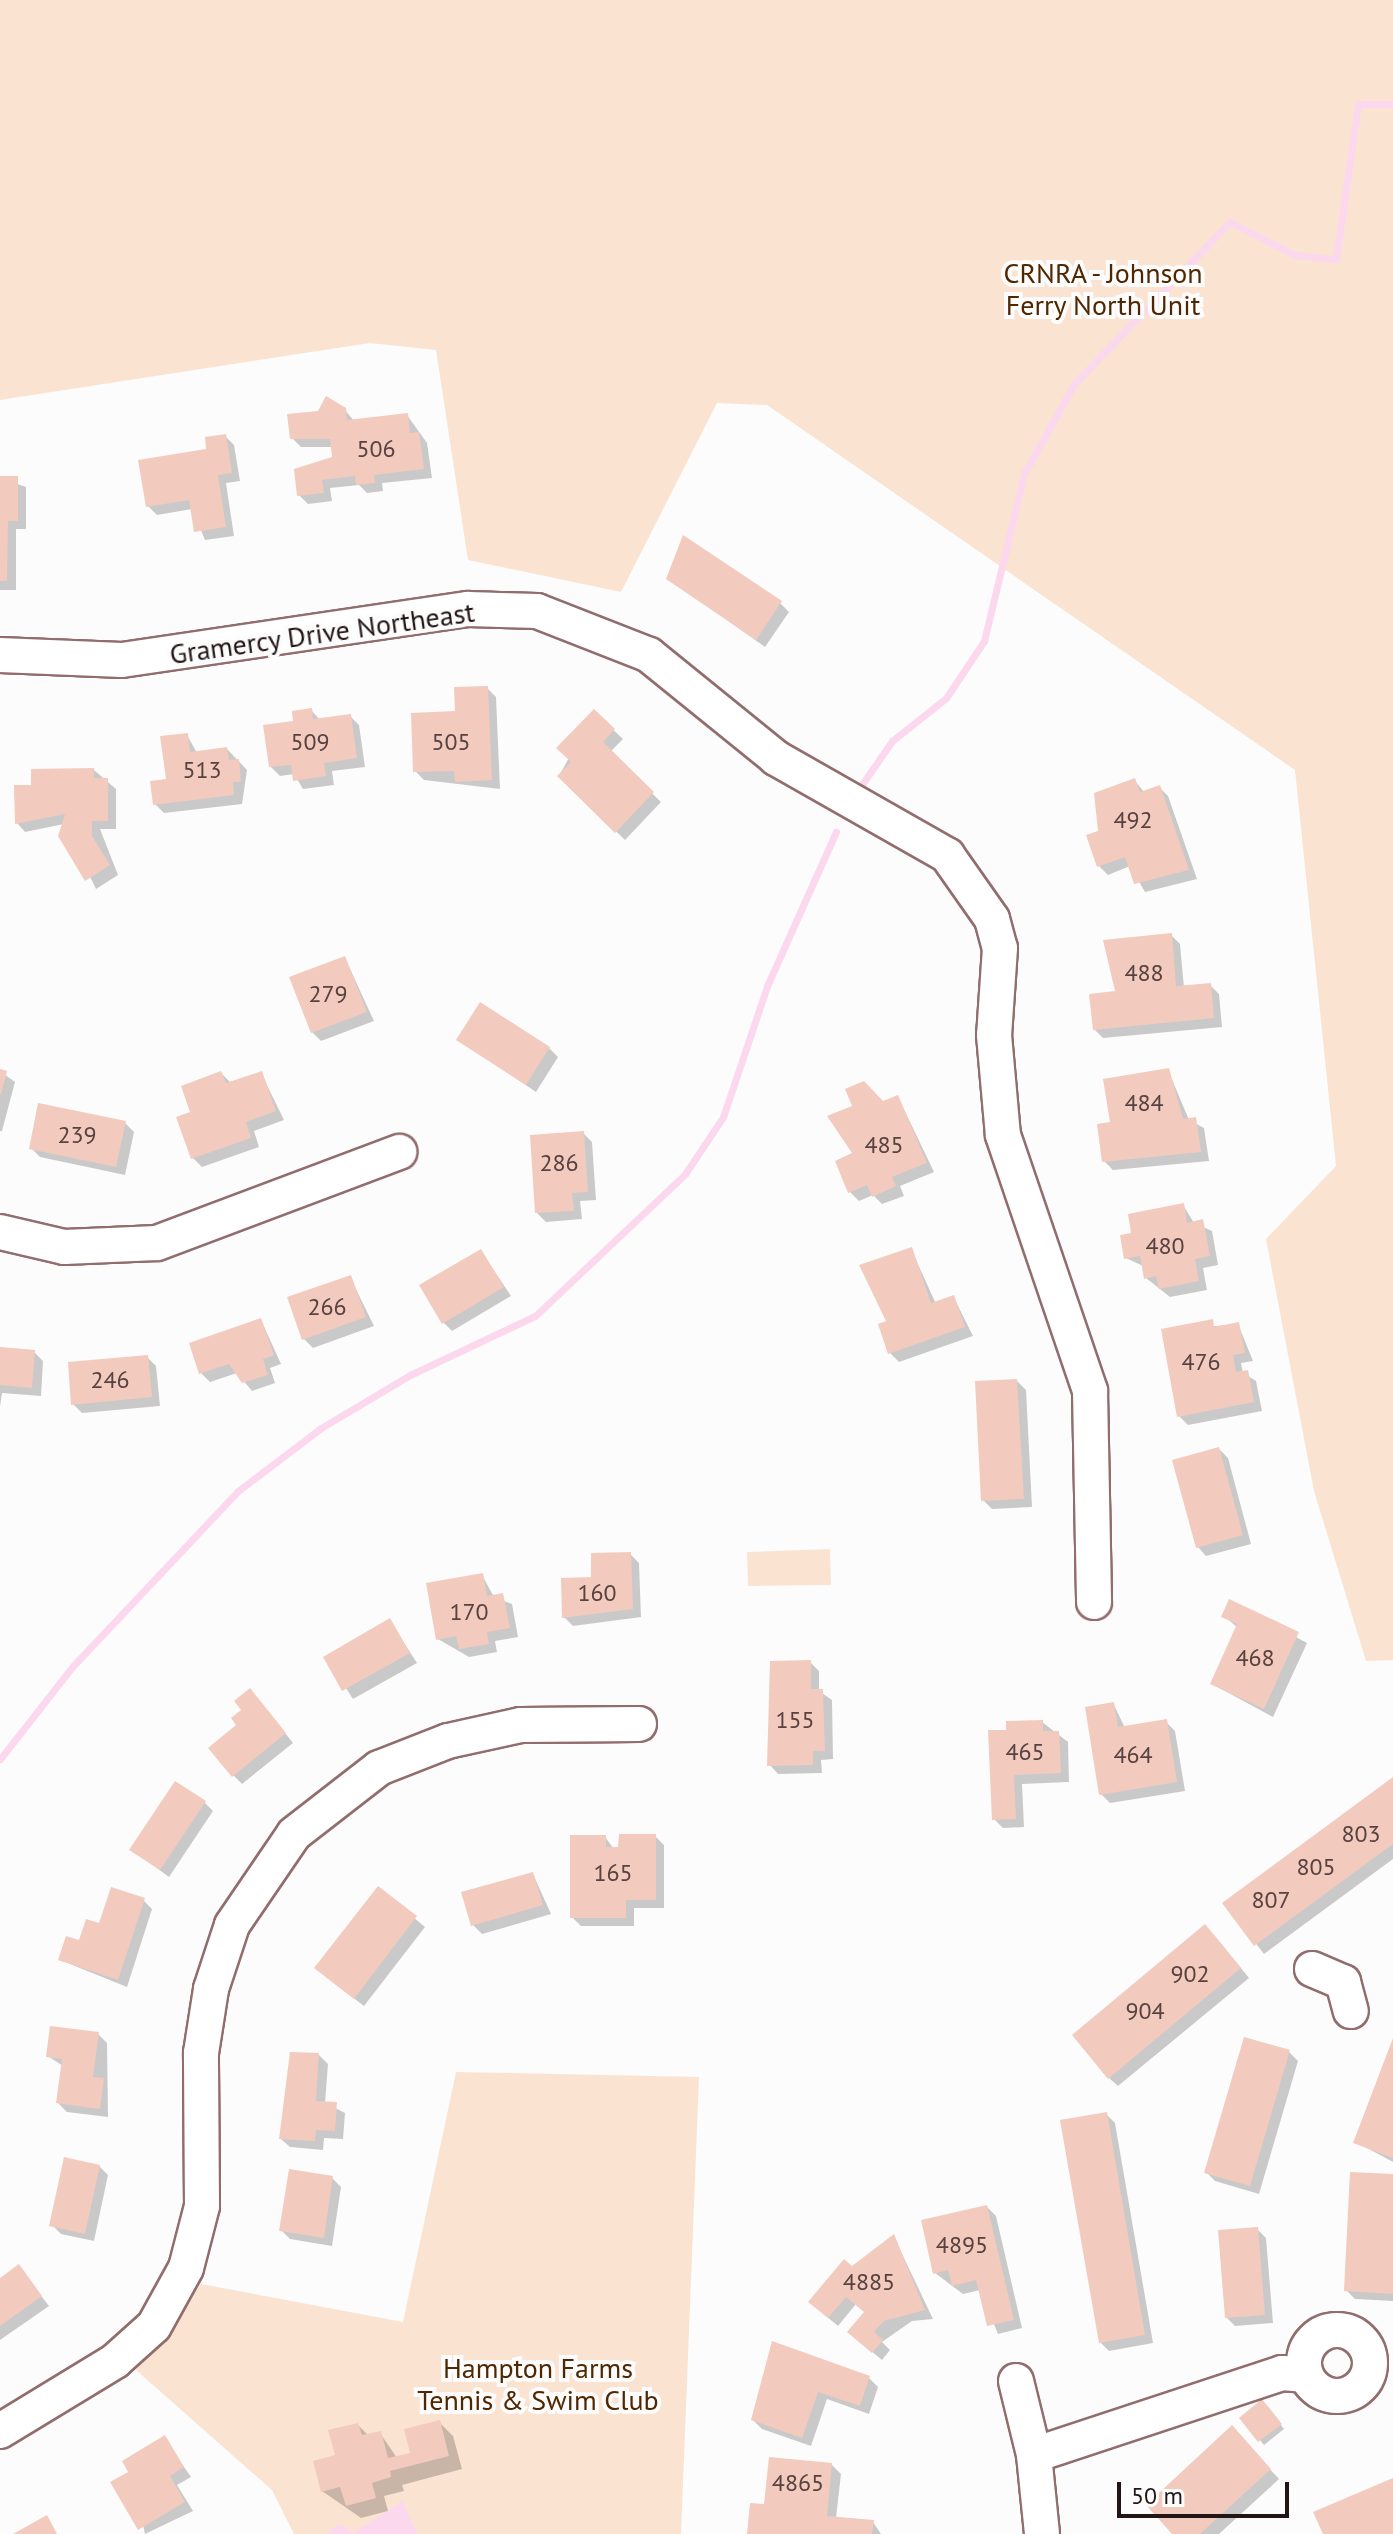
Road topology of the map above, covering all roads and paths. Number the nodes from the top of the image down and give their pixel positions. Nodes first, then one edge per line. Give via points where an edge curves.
1 (0, 655) edge
2 (399, 1152) dead end
3 (0, 1232) edge
4 (1094, 1602) dead end
5 (639, 1724) dead end
6 (1312, 1969) dead end
7 (1351, 2011) dead end
8 (1381, 2364) edge
9 (1306, 2375) junction
10 (1016, 2381) dead end
11 (0, 2431) edge
12 (1034, 2455) junction
13 (1042, 2534) edge

1 - 4 street, Gramercy Drive Northeast via 122,660 468,609 537,611 649,655 776,758 947,855 985,907 1000,948 994,1035 1003,1135 1090,1391
2 - 3 street via 157,1243 64,1247
5 - 11 street via 521,1725 448,1741 379,1768 294,1834 232,1925 211,1989 201,2053 202,2206 186,2268 154,2326 115,2361
6 - 7 street via 1343,1982
8 - 9 street via 1345,2395 1325,2393
8 - 9 street via 1353,2334 1331,2330 1308,2347
9 - 12 street via 1282,2373
10 - 12 street
12 - 13 street

